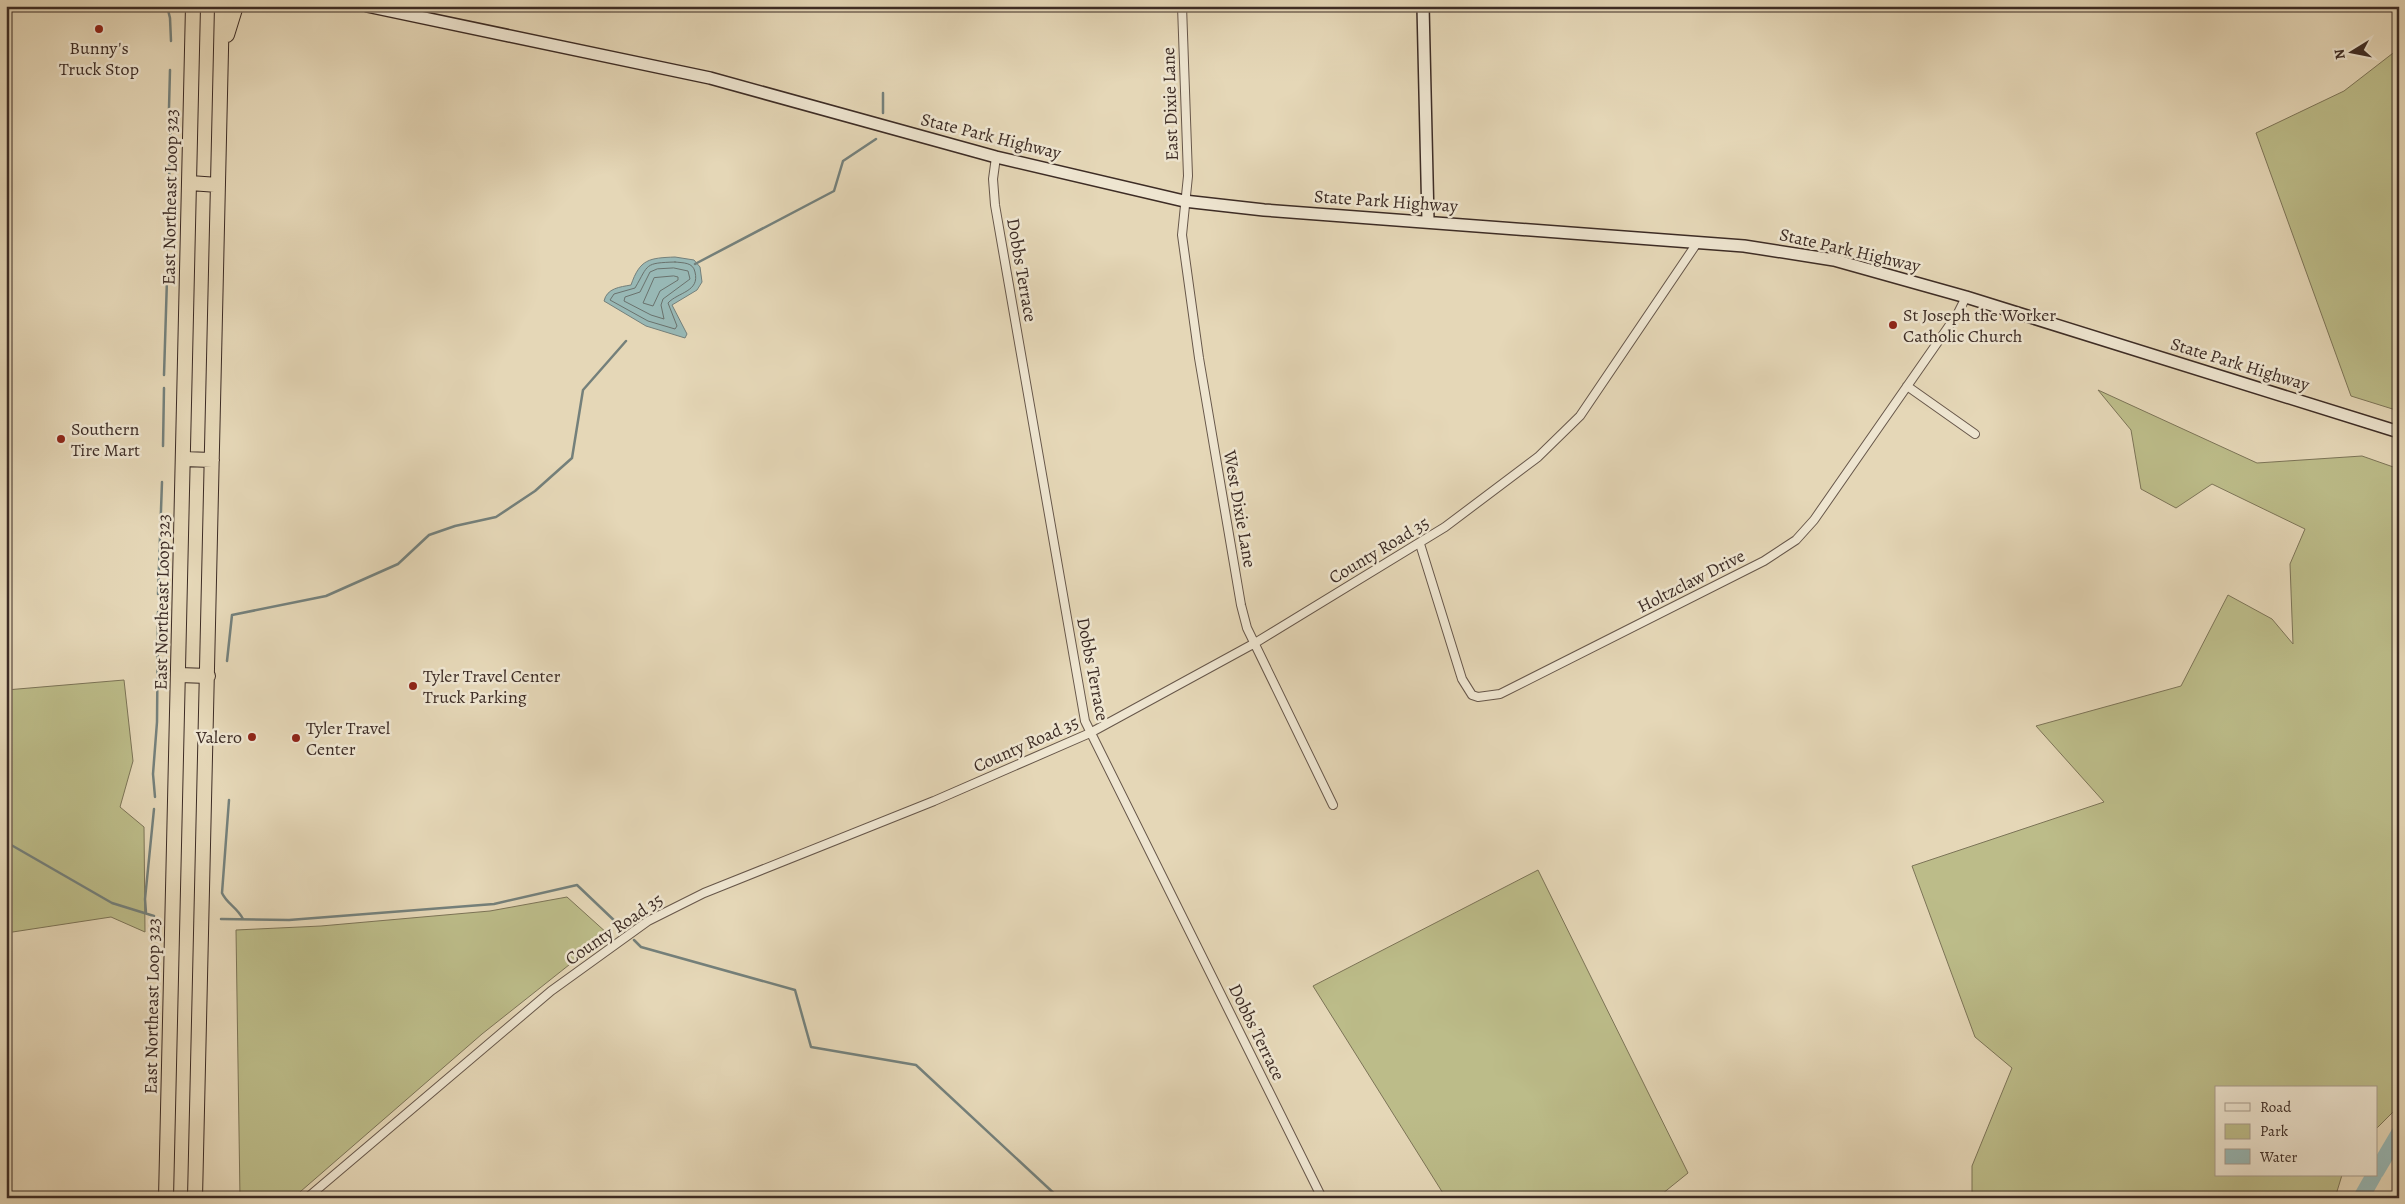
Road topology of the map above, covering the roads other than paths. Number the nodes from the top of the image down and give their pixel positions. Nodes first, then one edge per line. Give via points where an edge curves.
1 (193, 6) edge
2 (222, 6) edge
3 (236, 6) edge
4 (367, 6) edge
5 (1182, 6) edge
6 (1423, 6) edge
7 (221, 66) junction
8 (996, 157) junction
9 (190, 183) junction
10 (218, 184) junction
11 (1184, 201) junction
12 (1428, 221) junction
13 (1697, 243) junction
14 (1966, 297) junction
15 (1907, 386) junction
16 (2399, 432) edge
17 (1975, 434) dead end
18 (183, 459) junction
19 (212, 460) junction
20 (1420, 544) junction
21 (1255, 643) junction
22 (179, 675) junction
23 (208, 676) junction
24 (1090, 733) junction
25 (1333, 805) dead end
26 (166, 1198) edge
27 (195, 1198) edge
28 (307, 1198) edge
29 (1322, 1198) edge

1 - 9 highway, East Northeast Loop 323
2 - 7 highway
3 - 7 highway
4 - 8 main road, State Park Highway via 710,78
5 - 11 street, East Dixie Lane via 1188,176
6 - 12 main road
7 - 10 highway
8 - 11 main road, State Park Highway
8 - 24 street, Dobbs Terrace via 993,179 995,205 1084,715
9 - 10 highway
9 - 18 highway, East Northeast Loop 323
10 - 19 highway
11 - 12 main road, State Park Highway
11 - 21 street, West Dixie Lane via 1182,235 1199,358 1244,616
12 - 13 main road, State Park Highway
13 - 14 main road, State Park Highway via 1744,246 1834,260
13 - 20 street, County Road 35 via 1592,400 1571,426 1538,457
14 - 15 street, Holtzclaw Drive
14 - 16 main road, State Park Highway
15 - 17 street
15 - 20 street, Holtzclaw Drive via 1814,520 1791,543 1764,561 1500,694 1478,697 1468,690 1462,679
18 - 19 highway
18 - 22 highway, East Northeast Loop 323
19 - 23 highway
20 - 21 street, County Road 35
21 - 24 street, County Road 35
21 - 25 street, West Dixie Lane
22 - 23 highway
22 - 26 highway, East Northeast Loop 323
23 - 27 highway
24 - 28 street, County Road 35 via 934,801 704,893 648,921 551,991
24 - 29 street, Dobbs Terrace

